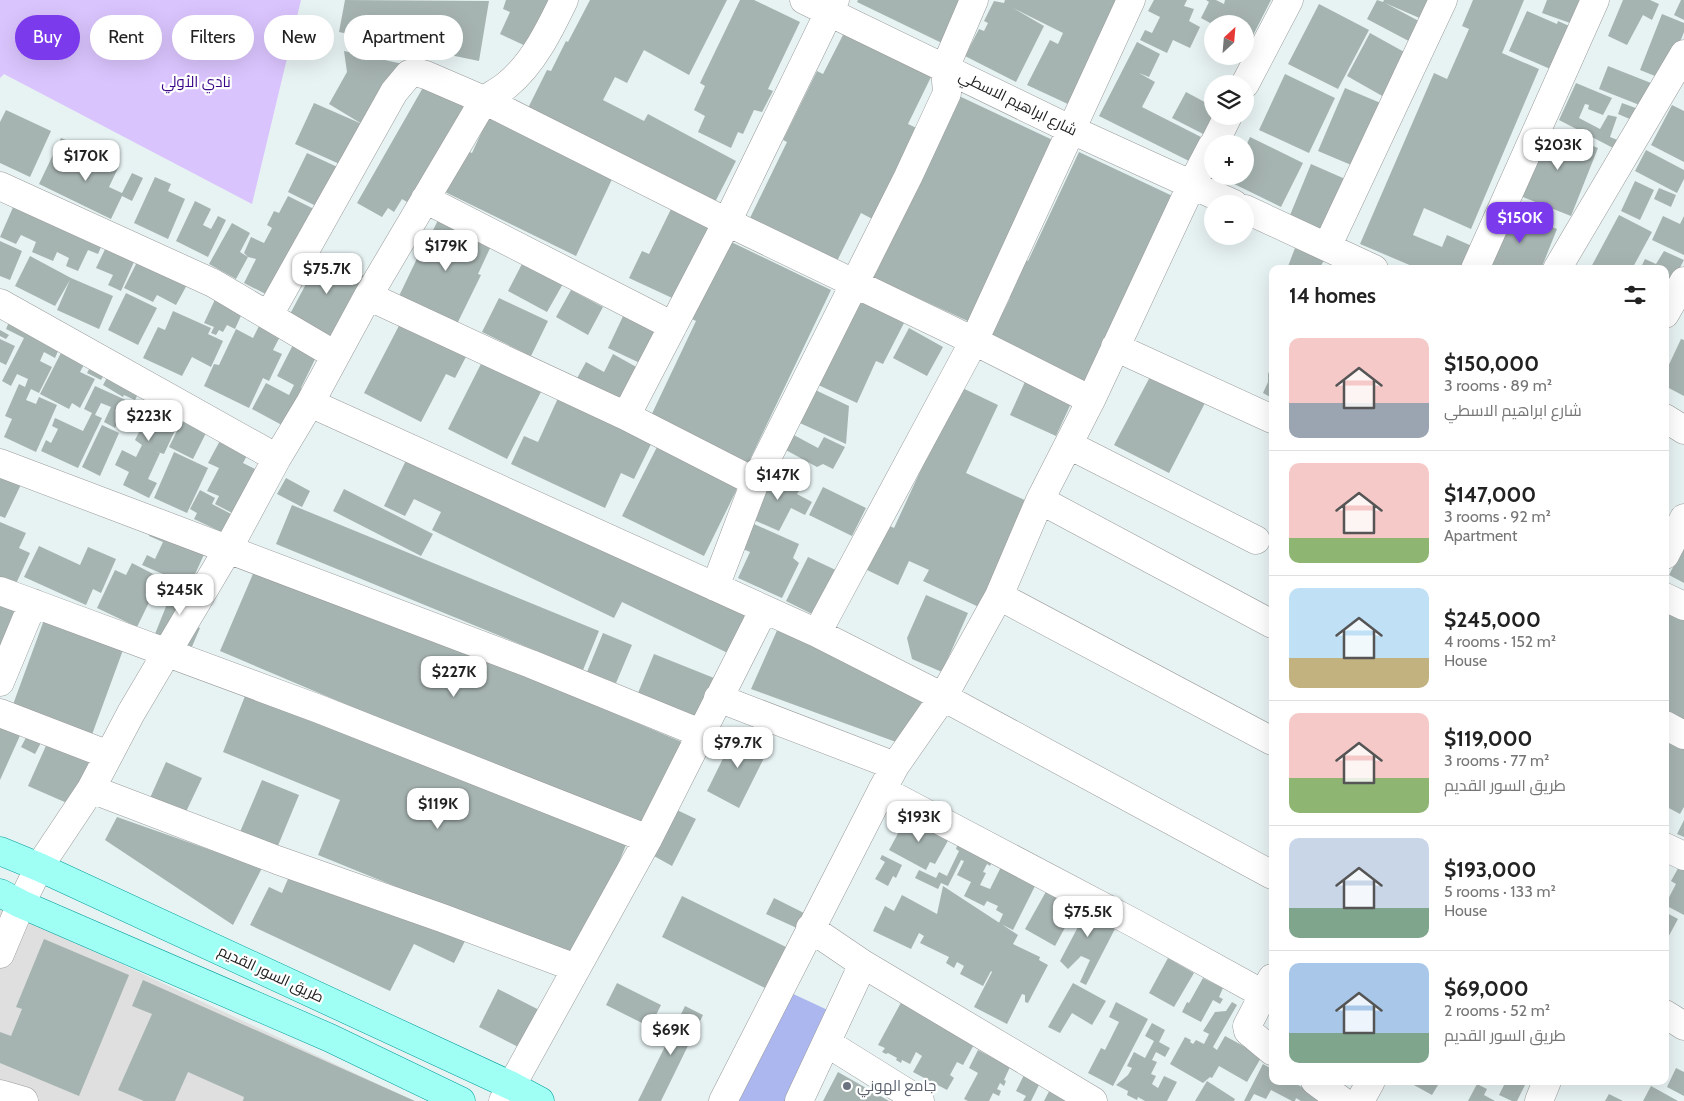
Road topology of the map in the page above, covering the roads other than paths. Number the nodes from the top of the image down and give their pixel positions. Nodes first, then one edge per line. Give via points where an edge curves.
1 (564, 0) edge
2 (804, 0) edge
3 (974, 0) edge
4 (1131, 0) edge
5 (1289, 0) edge
6 (1443, 0) edge
7 (1596, 0) edge
8 (832, 6) edge
9 (1684, 54) edge
10 (945, 68) junction
11 (1250, 75) edge
12 (484, 100) junction
13 (1072, 130) junction
14 (1204, 162) edge
15 (1192, 184) junction
16 (0, 186) edge
17 (1215, 195) edge
18 (425, 199) junction
19 (1254, 213) edge
20 (727, 222) junction
21 (1327, 247) junction
22 (1365, 265) edge
23 (1476, 265) edge
24 (1559, 265) edge
25 (1684, 281) edge
26 (854, 282) junction
27 (368, 296) junction
28 (0, 303) edge
29 (1669, 307) edge
30 (269, 315) junction
31 (673, 326) junction
32 (974, 341) junction
33 (1115, 347) junction
34 (335, 355) junction
35 (1091, 400) junction
36 (310, 403) junction
37 (626, 416) junction
38 (1269, 418) edge
39 (1669, 421) edge
40 (1684, 430) edge
41 (1069, 445) junction
42 (277, 458) junction
43 (0, 463) edge
44 (754, 482) junction
45 (1040, 500) junction
46 (1669, 514) edge
47 (1684, 518) edge
48 (1256, 540) dead end
49 (1669, 547) edge
50 (228, 549) junction
51 (715, 586) junction
52 (0, 591) edge
53 (999, 596) junction
54 (1669, 598) edge
55 (33, 603) junction
56 (1684, 606) edge
57 (764, 609) junction
58 (1269, 622) edge
59 (817, 632) junction
60 (166, 653) junction
61 (0, 682) edge
62 (943, 696) junction
63 (718, 698) junction
64 (0, 713) edge
65 (1669, 727) edge
66 (700, 733) junction
67 (1684, 734) edge
68 (1269, 739) edge
69 (109, 755) junction
70 (895, 766) junction
71 (90, 789) junction
72 (882, 790) junction
73 (648, 839) junction
74 (0, 851) edge
75 (39, 867) junction
76 (1269, 873) edge
77 (10, 898) edge
78 (810, 928) junction
79 (0, 954) edge
80 (863, 964) junction
81 (576, 968) junction
82 (1268, 986) edge
83 (1669, 1017) edge
84 (1684, 1026) edge
85 (827, 1043) junction
86 (1269, 1048) edge
87 (1320, 1085) edge
88 (1369, 1085) edge
89 (1545, 1085) edge
90 (0, 1094) edge
91 (507, 1094) edge
92 (24, 1101) edge
93 (461, 1101) edge
94 (540, 1101) edge
95 (722, 1101) edge
96 (799, 1101) edge
97 (920, 1101) edge
98 (1093, 1101) edge
99 (1342, 1101) edge
100 (1360, 1101) edge
101 (1539, 1101) edge

1 - 12 street via 550,30 526,64 508,85
2 - 8 street, شارع ابراهيم الاسطي
3 - 10 street
4 - 13 street
5 - 11 street
6 - 21 street
7 - 23 street
8 - 10 street, شارع ابراهيم الاسطي
8 - 20 street
9 - 24 street
10 - 13 street, شارع ابراهيم الاسطي
10 - 26 street via 947,94
12 - 18 street
12 - 20 street
12 - 30 street via 426,75 409,74 394,92
13 - 15 street, شارع ابراهيم الاسطي
13 - 32 street
14 - 15 street
15 - 17 street, شارع ابراهيم الاسطي
15 - 33 street
16 - 30 street via 213,283
18 - 27 street
18 - 31 street
19 - 21 street
20 - 26 street
20 - 31 street
21 - 22 street
25 - 29 street
26 - 32 street
26 - 44 street
27 - 34 street
27 - 37 street
28 - 42 street
30 - 34 street
31 - 37 street
32 - 35 street
32 - 59 street
33 - 35 street
33 - 38 street
34 - 36 street
35 - 41 street
36 - 42 street
36 - 51 street
37 - 44 street
39 - 40 street
41 - 45 street
41 - 48 street
42 - 50 street
43 - 50 street
44 - 51 street
45 - 53 street
45 - 58 street
46 - 47 street
47 - 49 street
50 - 60 street
50 - 66 street via 531,664
51 - 57 street
52 - 55 street
53 - 62 street
53 - 68 street
54 - 56 street
55 - 60 street
55 - 61 street
57 - 59 street
57 - 63 street
59 - 62 street
60 - 69 street
60 - 73 street via 319,709
62 - 70 street
62 - 76 street
63 - 66 street
63 - 70 street
64 - 69 street
65 - 67 street
66 - 73 street
69 - 71 street
70 - 72 street
71 - 75 street
71 - 81 street
72 - 78 street
72 - 82 street via 1134,922
73 - 81 street
74 - 75 main road, طريق السور القديم
75 - 77 street
75 - 91 main road, طريق السور القديم
77 - 79 street
77 - 93 main road via 330,1038
78 - 80 street
78 - 95 street
80 - 85 street
80 - 98 street
81 - 91 street
82 - 86 street via 1249,1020 1248,1031
83 - 84 street
85 - 96 street
85 - 97 street
87 - 99 street
88 - 100 street
89 - 101 street
90 - 92 street
91 - 94 main road, طريق السور القديم

